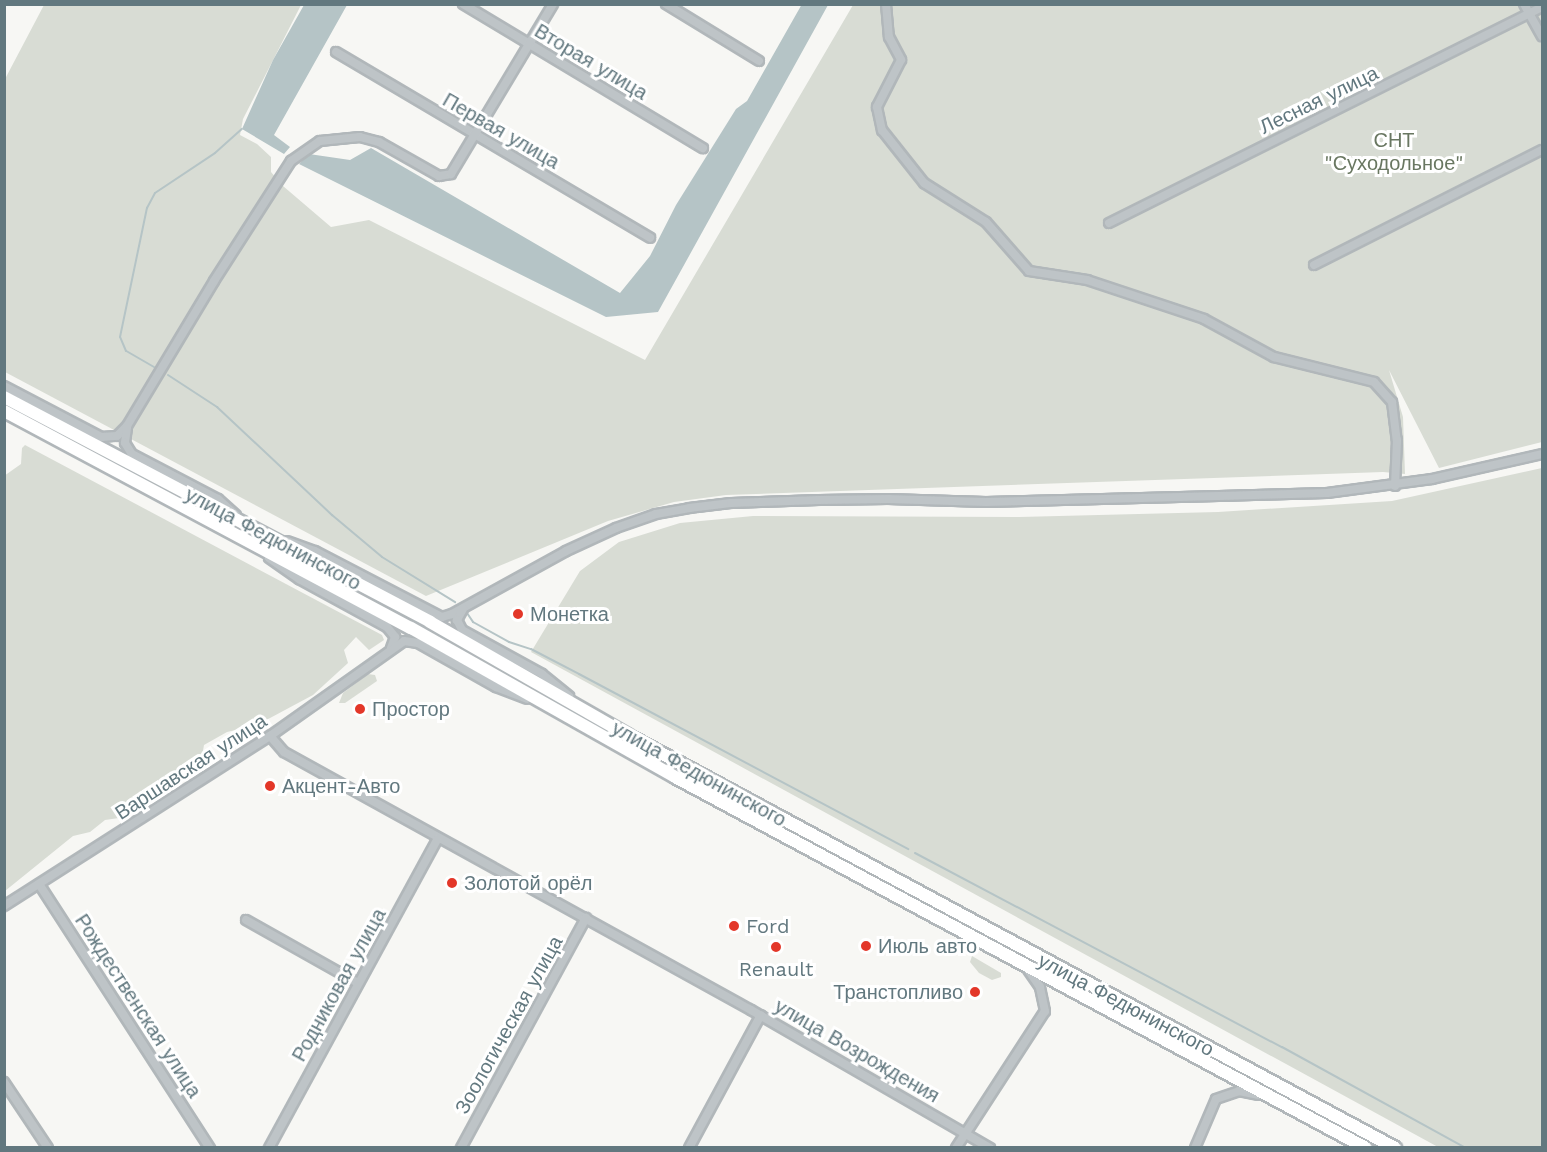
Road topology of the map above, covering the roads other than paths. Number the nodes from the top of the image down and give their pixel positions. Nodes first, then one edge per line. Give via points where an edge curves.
1 (463, 4) edge
2 (554, 4) edge
3 (666, 4) edge
4 (886, 4) edge
5 (1524, 4) edge
6 (1542, 7) edge
7 (1530, 13) junction
8 (1542, 36) edge
9 (530, 44) junction
10 (336, 52) dead end
11 (759, 61) dead end
12 (476, 135) junction
13 (703, 148) dead end
14 (1542, 150) edge
15 (1109, 223) dead end
16 (650, 238) dead end
17 (1314, 265) dead end
18 (4, 386) edge
19 (4, 396) edge
20 (4, 411) edge
21 (127, 426) junction
22 (1542, 454) edge
23 (1395, 486) junction
24 (252, 528) junction
25 (242, 537) junction
26 (466, 607) junction
27 (391, 649) junction
28 (551, 708) junction
29 (596, 717) junction
30 (270, 736) junction
31 (438, 838) junction
32 (39, 884) junction
33 (4, 906) edge
34 (586, 918) junction
35 (246, 920) dead end
36 (1026, 966) junction
37 (358, 982) junction
38 (761, 1015) junction
39 (4, 1082) edge
40 (1278, 1100) junction
41 (964, 1133) junction
42 (48, 1148) edge
43 (210, 1148) edge
44 (269, 1148) edge
45 (461, 1148) edge
46 (689, 1148) edge
47 (956, 1148) edge
48 (990, 1148) edge
49 (1195, 1148) edge
50 (1366, 1148) edge
51 (1395, 1148) edge

1 - 9 street, Вторая улица
2 - 9 street
3 - 11 street
4 - 23 street via 889,36 901,60 878,108 882,130 924,183 986,222 1029,271 1087,280 1204,319 1274,357 1374,382 1392,402 1397,440
5 - 7 street
6 - 7 street, Лесная улица
7 - 8 street
7 - 15 street, Лесная улица
9 - 12 street
9 - 13 street, Вторая улица
10 - 12 street, Первая улица
12 - 16 street, Первая улица
12 - 21 street via 456,169 445,177 379,142 360,138 320,141 304,150 287,167
14 - 17 street
18 - 21 street via 101,437 117,436
19 - 24 highway, улица Федюнинского
20 - 25 highway, улица Федюнинского
21 - 24 street via 125,443 132,454 218,500
22 - 23 street
23 - 26 street via 1193,498 986,502 877,499 689,508 616,528
24 - 26 street via 315,552 437,616
24 - 29 highway, улица Федюнинского via 430,622
25 - 27 street via 299,579 392,630 395,641
25 - 28 highway, улица Федюнинского
26 - 29 street via 457,617 462,630 542,674
27 - 28 street via 404,641 418,643 496,687
27 - 30 street, Варшавская улица
28 - 36 highway, улица Федюнинского
29 - 51 highway, улица Федюнинского
30 - 31 street, улица Возрождения via 284,752
30 - 32 street, Варшавская улица
31 - 34 street, улица Возрождения
31 - 37 street, Родниковая улица
32 - 33 street, Варшавская улица
32 - 43 street, Рождественская улица
34 - 38 street, улица Возрождения
34 - 45 street, Зоологическая улица
35 - 37 street
36 - 40 highway, улица Федюнинского
36 - 41 street via 1040,987 1045,1011
37 - 44 street, Родниковая улица
38 - 41 street, улица Возрождения
38 - 46 street
39 - 42 street
40 - 49 street via 1239,1091 1216,1099
40 - 50 highway, улица Федюнинского
41 - 47 street
41 - 48 street, улица Возрождения

